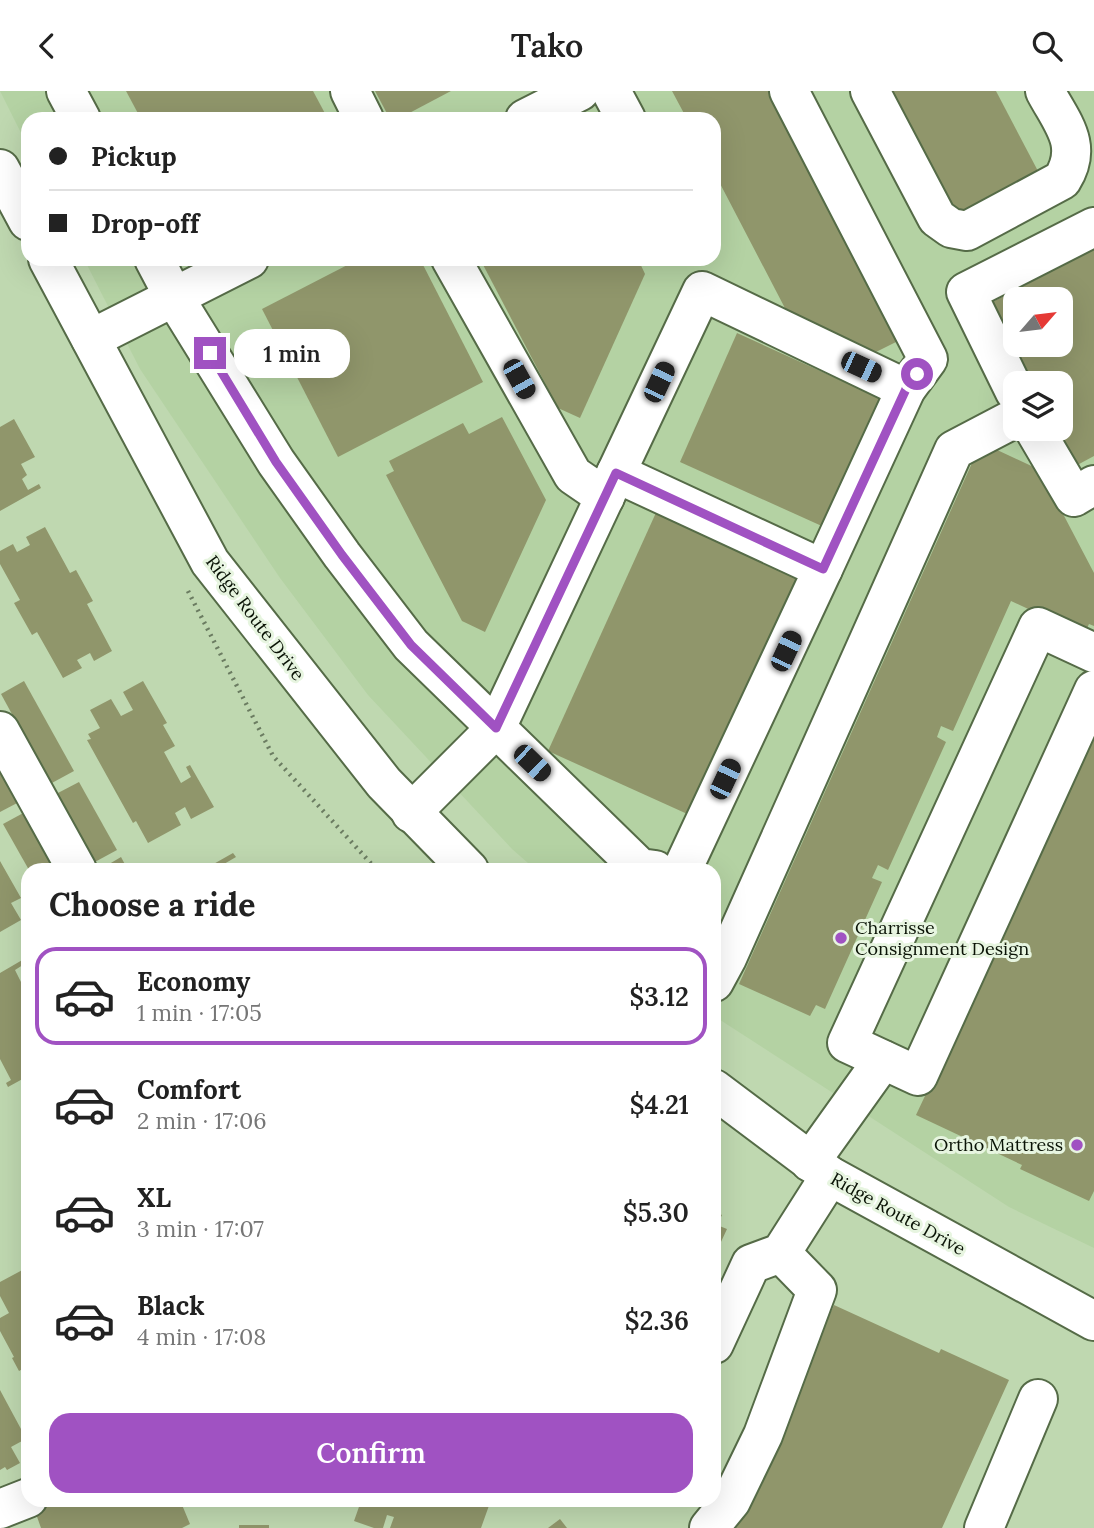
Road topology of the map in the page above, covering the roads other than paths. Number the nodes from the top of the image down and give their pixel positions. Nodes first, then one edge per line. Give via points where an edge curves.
1 (66, 91) edge
2 (350, 91) edge
3 (580, 91) edge
4 (611, 91) edge
5 (789, 91) edge
6 (870, 91) edge
7 (1045, 91) edge
8 (77, 112) edge
9 (360, 112) edge
10 (539, 112) edge
11 (622, 112) edge
12 (0, 169) edge
13 (21, 208) edge
14 (1094, 227) edge
15 (52, 266) edge
16 (158, 266) edge
17 (235, 266) edge
18 (455, 266) edge
19 (699, 275) edge
20 (174, 297) junction
21 (91, 339) junction
22 (1005, 371) edge
23 (906, 389) junction
24 (1003, 424) edge
25 (1041, 441) edge
26 (610, 485) junction
27 (1094, 485) edge
28 (823, 569) junction
29 (1094, 653) edge
30 (1094, 690) edge
31 (496, 728) junction
32 (0, 731) edge
33 (411, 813) junction
34 (73, 863) edge
35 (462, 863) edge
36 (635, 863) edge
37 (685, 863) edge
38 (721, 969) edge
39 (883, 1060) junction
40 (721, 1094) edge
41 (820, 1169) junction
42 (781, 1252) junction
43 (1094, 1321) edge
44 (721, 1328) edge
45 (1038, 1399) dead end
46 (21, 1501) edge
47 (695, 1507) edge
48 (0, 1509) edge
49 (708, 1528) edge
50 (984, 1528) edge

1 - 8 main road
2 - 9 main road
3 - 10 main road
4 - 11 main road
5 - 23 main road via 928,359
6 - 7 main road via 937,218 967,231 1062,180 1070,167 1072,142
12 - 13 main road
14 - 22 main road via 966,292
15 - 21 main road, Ridge Route Drive
16 - 20 main road
17 - 20 main road
18 - 26 main road via 573,475
19 - 23 main road
19 - 26 main road
20 - 21 main road
20 - 31 main road via 276,462 342,555 411,645
21 - 33 main road, Ridge Route Drive via 210,562
23 - 28 main road
24 - 38 main road via 954,450
25 - 27 main road via 1074,497
26 - 28 main road
26 - 31 main road
28 - 37 main road
29 - 39 main road via 1038,627 847,1043
30 - 39 main road via 918,1076
31 - 33 main road
31 - 36 main road
32 - 34 main road
33 - 35 main road, Ridge Route Drive
39 - 41 main road
40 - 41 main road, Ridge Route Drive
41 - 42 main road
41 - 43 main road, Ridge Route Drive
42 - 44 main road via 751,1264
42 - 49 main road via 817,1290 763,1435 731,1501
45 - 50 main road
46 - 48 main road
47 - 49 main road

